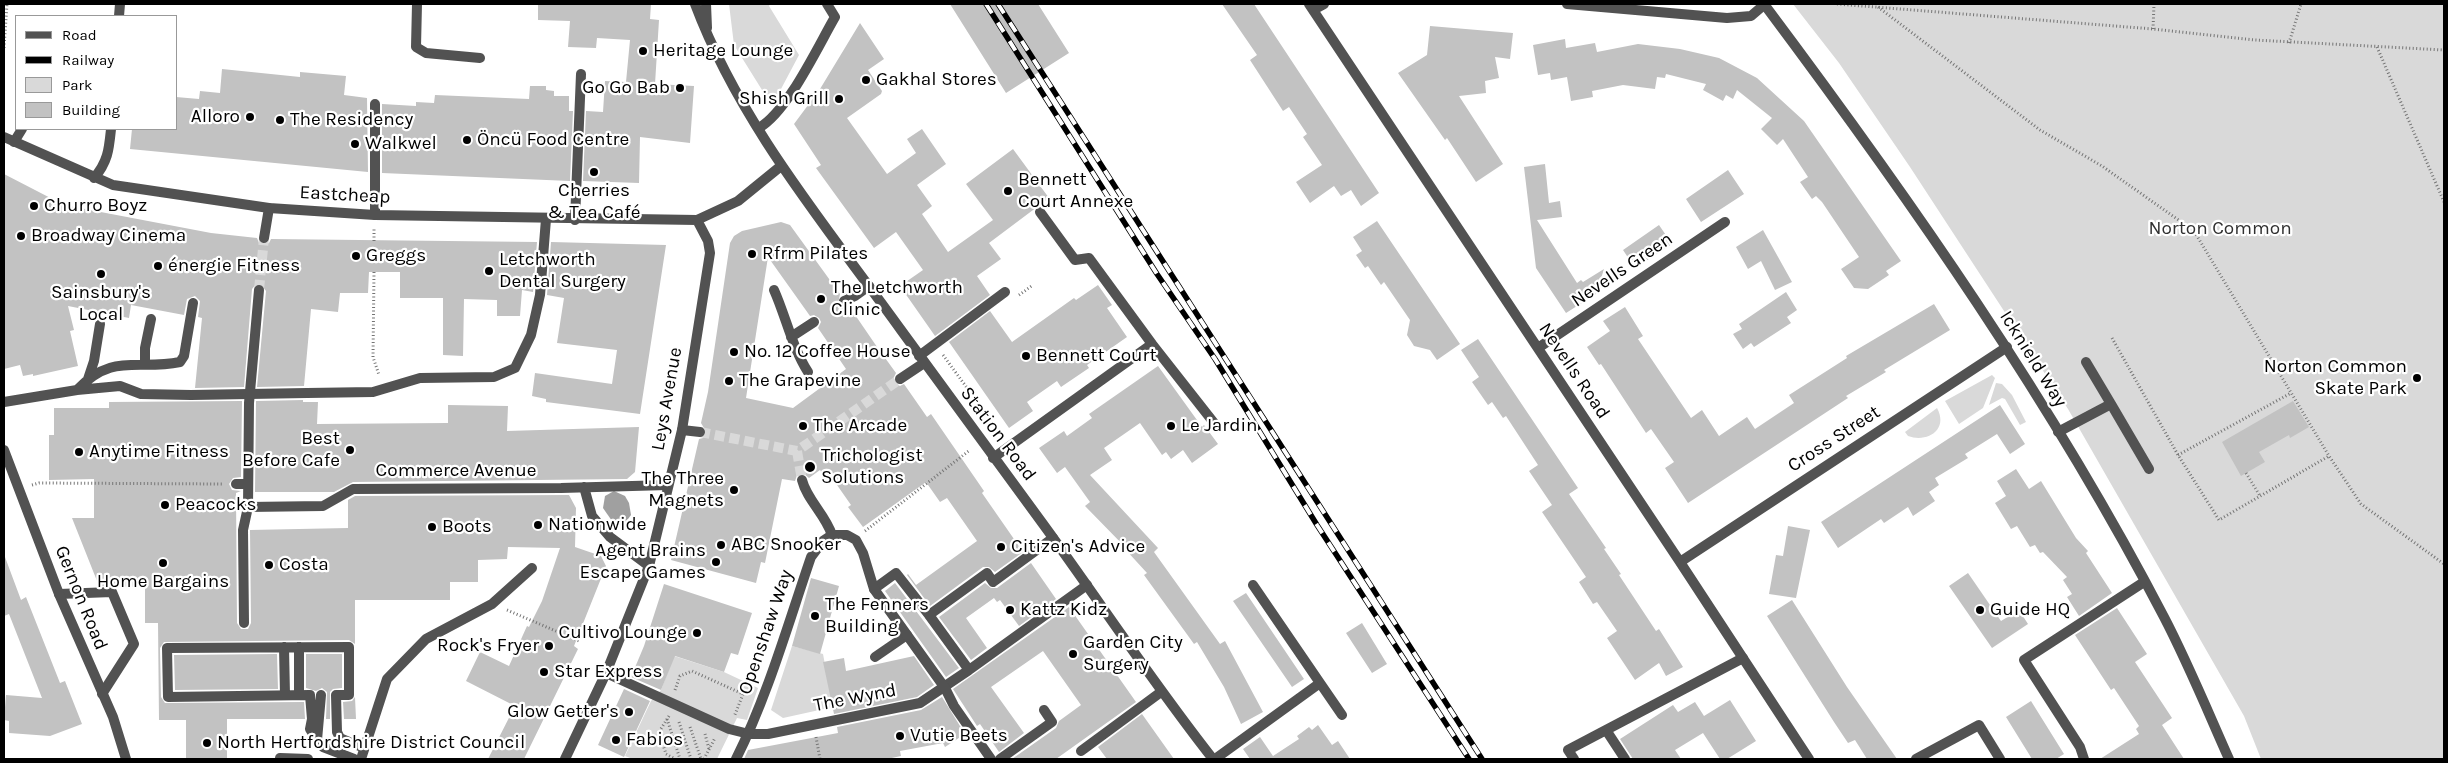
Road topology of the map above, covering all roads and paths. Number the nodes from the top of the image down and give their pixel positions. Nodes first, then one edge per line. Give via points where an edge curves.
1 (7, 4) edge
2 (417, 4) edge
3 (695, 4) edge
4 (706, 4) edge
5 (827, 4) edge
6 (1324, 4) edge
7 (1567, 4) edge
8 (1764, 4) edge
9 (1837, 4) edge
10 (2154, 4) edge
11 (2301, 4) edge
12 (1311, 7) edge
13 (1878, 8) junction
14 (2154, 29) junction
15 (707, 37) junction
16 (2289, 42) junction
17 (2378, 47) junction
18 (4, 48) edge
19 (2443, 50) edge
20 (480, 58) dead end
21 (581, 74) dead end
22 (375, 104) dead end
23 (760, 128) junction
24 (21, 130) edge
25 (111, 130) edge
26 (4, 137) edge
27 (14, 142) junction
28 (781, 166) junction
29 (94, 178) junction
30 (2444, 202) edge
31 (269, 208) junction
32 (1040, 212) dead end
33 (375, 215) junction
34 (546, 219) junction
35 (575, 220) junction
36 (697, 220) junction
37 (1725, 222) dead end
38 (264, 238) tunnel mouth
39 (374, 272) dead end
40 (869, 286) junction
41 (259, 290) tunnel mouth
42 (774, 290) dead end
43 (1005, 292) dead end
44 (844, 301) dead end
45 (193, 303) dead end
46 (151, 318) dead end
47 (814, 322) dead end
48 (100, 324) dead end
49 (791, 337) junction
50 (2112, 338) dead end
51 (1152, 344) junction
52 (2007, 347) junction
53 (1538, 348) junction
54 (941, 351) dead end
55 (922, 359) junction
56 (2086, 362) dead end
57 (145, 364) junction
58 (808, 372) dead end
59 (88, 379) junction
60 (900, 379) tunnel mouth
61 (77, 390) junction
62 (384, 390) junction
63 (2291, 393) junction
64 (4, 402) edge
65 (2111, 404) junction
66 (1218, 428) dead end
67 (682, 430) junction
68 (700, 432) tunnel mouth
69 (2058, 432) junction
70 (1000, 433) dead end
71 (981, 442) junction
72 (4, 450) edge
73 (2178, 455) junction
74 (2329, 456) junction
75 (994, 458) junction
76 (2148, 469) dead end
77 (2246, 473) dead end
78 (802, 480) tunnel mouth
79 (236, 484) joint
80 (248, 484) junction
81 (668, 485) junction
82 (584, 487) junction
83 (20, 488) junction
84 (2260, 496) junction
85 (248, 507) junction
86 (832, 535) junction
87 (1052, 538) junction
88 (856, 540) junction
89 (1680, 562) junction
90 (2444, 564) edge
91 (649, 566) junction
92 (532, 568) dead end
93 (2144, 582) junction
94 (1087, 585) junction
95 (1253, 585) dead end
96 (874, 589) junction
97 (60, 594) junction
98 (492, 604) junction
99 (929, 615) junction
100 (244, 623) dead end
101 (907, 635) junction
102 (579, 641) dead end
103 (284, 647) junction
104 (299, 647) junction
105 (875, 657) dead end
106 (1743, 658) junction
107 (969, 670) junction
108 (606, 673) junction
109 (1320, 683) junction
110 (944, 688) junction
111 (1161, 692) junction
112 (102, 694) junction
113 (310, 695) junction
114 (336, 695) junction
115 (285, 696) junction
116 (672, 703) junction
117 (685, 709) junction
118 (1044, 710) dead end
119 (1342, 715) dead end
120 (667, 719) junction
121 (813, 724) junction
122 (725, 727) junction
123 (1606, 730) junction
124 (749, 734) junction
125 (364, 748) junction
126 (1081, 751) dead end
127 (280, 758) edge
128 (126, 759) edge
129 (308, 759) edge
130 (354, 759) edge
131 (361, 759) edge
132 (565, 759) edge
133 (675, 759) edge
134 (680, 759) edge
135 (691, 759) edge
136 (702, 759) edge
137 (736, 759) edge
138 (820, 759) edge
139 (991, 759) edge
140 (1000, 759) edge
141 (1214, 759) edge
142 (1574, 759) edge
143 (1625, 759) edge
144 (1809, 759) edge
145 (1916, 759) edge
146 (2000, 759) edge
147 (2084, 759) edge
148 (2229, 759) edge

1 - 18 path
2 - 20 street via 416,48 426,53
3 - 15 street, Station Road
4 - 15 street
5 - 23 street via 835,17 784,106
6 - 12 street
7 - 8 street via 1726,18 1751,16
8 - 52 street, Icknield Way via 1888,172
9 - 13 path
10 - 14 path
11 - 16 path
12 - 53 street, Nevells Road
13 - 14 path
13 - 63 path via 2040,130 2102,166 2194,231
14 - 16 path
15 - 23 street, Station Road
16 - 17 path
17 - 19 path
17 - 30 path
21 - 35 street
22 - 33 street
23 - 28 street, Station Road
24 - 27 street
25 - 29 street via 109,154
26 - 27 street, Eastcheap
27 - 29 street, Eastcheap
28 - 36 street via 738,202
28 - 40 street, Station Road
29 - 31 street, Eastcheap via 113,185
31 - 33 street, Eastcheap
31 - 38 street
32 - 51 street via 1075,260 1089,258
33 - 34 street, Eastcheap
34 - 35 street, Eastcheap
34 - 62 street via 540,295 531,335 515,368 494,377 420,378
35 - 36 street, Eastcheap
36 - 67 street, Leys Avenue via 710,253
37 - 53 street, Nevells Green
39 - 62 path via 372,357
40 - 44 street
40 - 55 street, Station Road
41 - 80 street via 249,404
42 - 49 street
43 - 55 street
45 - 57 street via 184,356 180,362
46 - 57 street
47 - 49 street
48 - 59 street
49 - 58 street via 796,354
50 - 73 path
51 - 66 street
51 - 75 street
52 - 69 street, Icknield Way
52 - 89 street, Cross Street
53 - 89 street, Nevells Road
54 - 70 path
55 - 60 street
55 - 71 street, Station Road
56 - 65 street
57 - 59 street via 121,364
59 - 61 street
61 - 62 street, bridge via 120,386 141,394 191,395
61 - 64 street
63 - 73 path
63 - 74 path
65 - 69 street
65 - 76 street
67 - 68 street
67 - 81 street, Leys Avenue
69 - 93 street, Icknield Way
71 - 75 street, Station Road
71 - 88 path
72 - 83 street, Gernon Road
73 - 84 path via 2219,520
74 - 84 path
74 - 90 path via 2361,504
75 - 87 street, Station Road
77 - 84 path
78 - 86 street via 804,488 827,520
79 - 80 street
79 - 83 path via 39,483
80 - 85 street
81 - 82 street, Commerce Avenue
81 - 91 street, Leys Avenue
82 - 85 street, Commerce Avenue via 353,489 323,506
82 - 91 street via 592,516 610,537
83 - 97 street, Gernon Road
85 - 100 street via 243,530
86 - 88 street via 847,535
86 - 124 street, Openshaw Way via 811,557
87 - 94 street, Station Road
87 - 99 street via 993,582 987,572
88 - 96 street
89 - 106 street, Nevells Road
91 - 108 street, Leys Avenue
92 - 98 street
93 - 147 street via 2024,660 2080,747
93 - 148 street, Icknield Way via 2180,648
94 - 107 street, The Wynd
94 - 111 street, Station Road
95 - 109 street
96 - 99 street via 896,573
96 - 101 street
97 - 112 street, Gernon Road
97 - 112 street via 112,592 134,644
98 - 102 path
98 - 125 street via 426,639 387,679
99 - 107 street
101 - 105 street
101 - 110 street
103 - 104 street
103 - 115 street
103 - 115 street via 167,648 168,697
104 - 113 street
104 - 114 street via 349,647 349,695
106 - 123 street
106 - 144 street, Nevells Road
107 - 110 street, The Wynd
108 - 116 street, The Wynd
108 - 132 street, Leys Avenue
109 - 119 street
109 - 141 street
110 - 121 street, The Wynd via 920,703
110 - 139 street
111 - 126 street
111 - 141 street, Station Road
112 - 128 street, Gernon Road
113 - 114 street
113 - 115 street
113 - 130 street via 317,740 323,747
114 - 125 street via 336,732 340,738
116 - 117 street, The Wynd
116 - 120 path
116 - 122 path via 680,676 692,671 743,694
116 - 135 path
117 - 122 street, The Wynd
117 - 136 path
118 - 140 street via 1052,722
120 - 133 path via 660,732 666,754
120 - 134 path
121 - 124 street, The Wynd via 768,734
121 - 138 path
122 - 124 street, The Wynd
122 - 136 path
123 - 142 street via 1568,750
123 - 143 street
124 - 137 street, Openshaw Way
125 - 131 street
127 - 129 street
145 - 146 street via 1979,725

